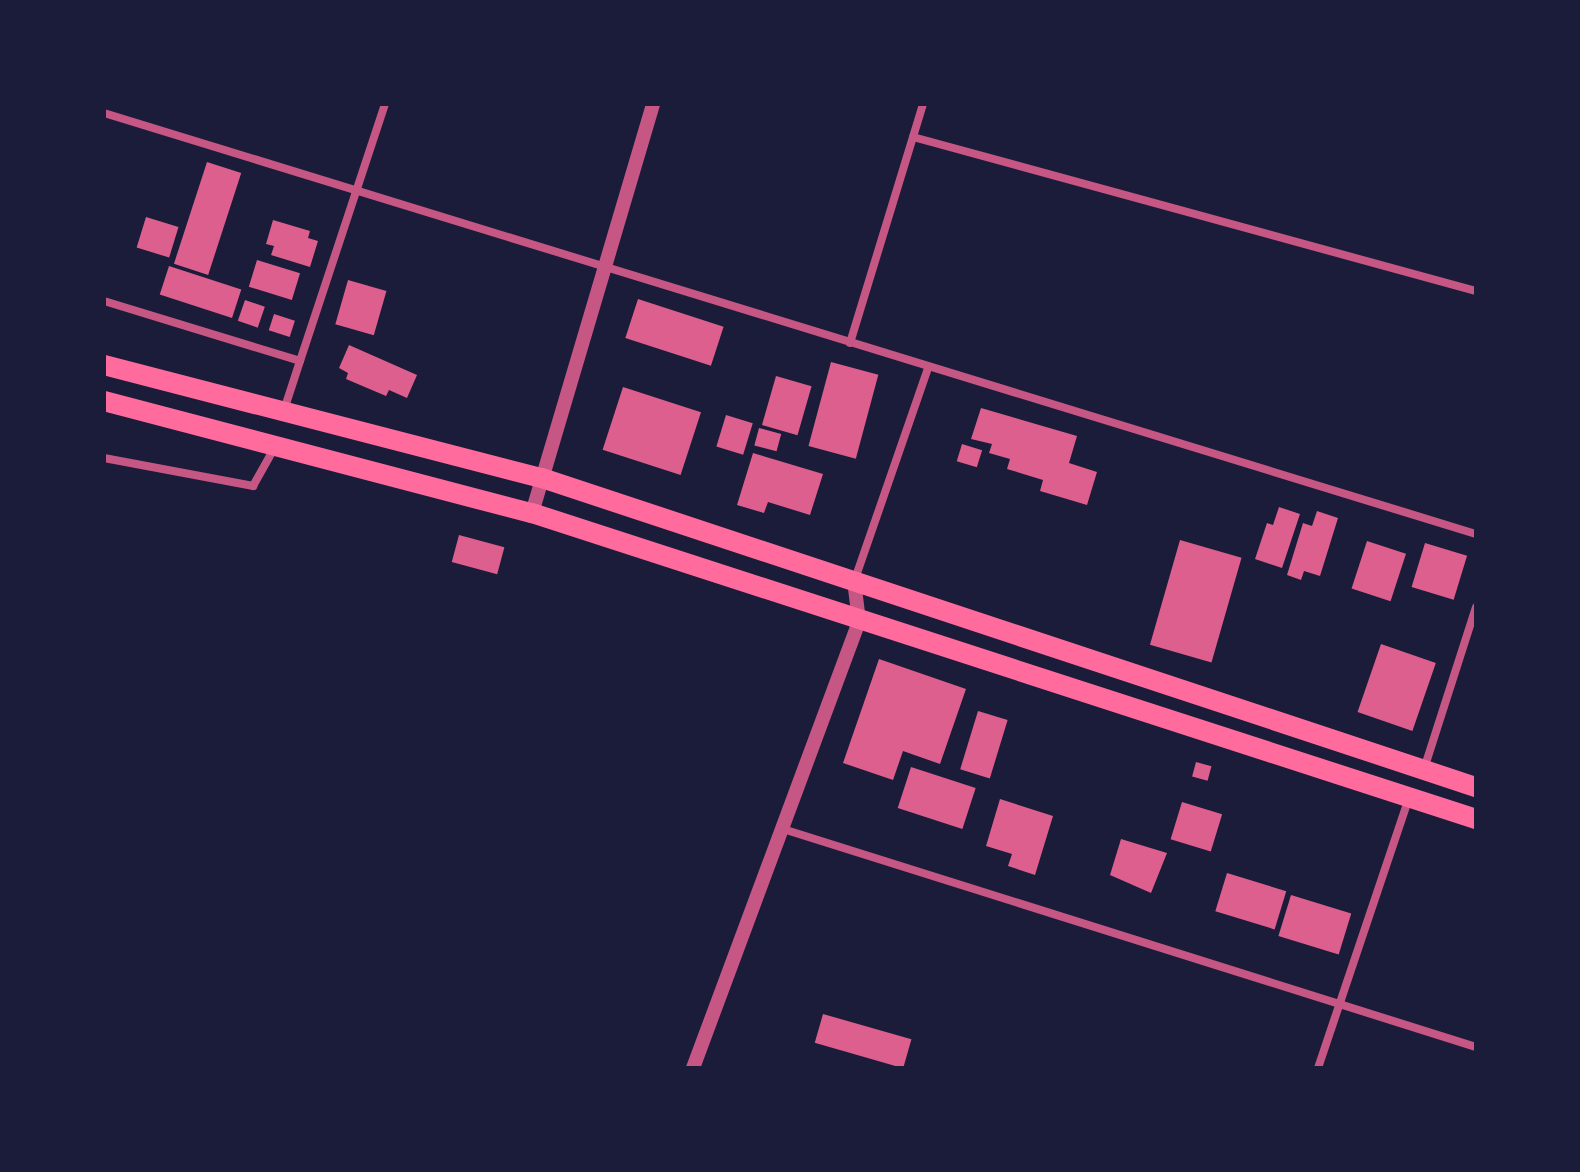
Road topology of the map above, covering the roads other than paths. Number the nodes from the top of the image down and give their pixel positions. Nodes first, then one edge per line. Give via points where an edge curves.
1 (385, 104) edge
2 (653, 104) edge
3 (923, 104) edge
4 (104, 113) edge
5 (913, 137) junction
6 (360, 192) junction
7 (603, 267) junction
8 (1476, 291) edge
9 (104, 301) edge
10 (850, 343) junction
11 (300, 361) junction
12 (104, 365) edge
13 (928, 368) junction
14 (104, 401) edge
15 (284, 411) junction
16 (275, 446) junction
17 (104, 458) edge
18 (542, 478) junction
19 (532, 513) junction
20 (1476, 534) edge
21 (854, 580) junction
22 (1476, 607) edge
23 (859, 621) junction
24 (1424, 769) junction
25 (1476, 787) edge
26 (1409, 797) junction
27 (1476, 819) edge
28 (783, 829) junction
29 (1340, 1005) junction
30 (1476, 1047) edge
31 (693, 1068) edge
32 (1318, 1068) edge

1 - 6 street
2 - 7 street
3 - 5 street
4 - 6 street
5 - 8 street
5 - 10 street
6 - 7 street
6 - 11 street
7 - 10 street
7 - 18 street
9 - 11 street
10 - 13 street
11 - 15 street
12 - 15 main road
13 - 20 street
13 - 21 street
14 - 16 main road
15 - 18 main road
16 - 17 street via 253,486
16 - 19 main road
18 - 19 street
18 - 21 main road
19 - 23 main road
21 - 23 street
21 - 24 main road
22 - 24 street
23 - 26 main road
23 - 28 street
24 - 25 main road
26 - 27 main road
26 - 29 street
28 - 29 street
28 - 31 street
29 - 30 street
29 - 32 street

